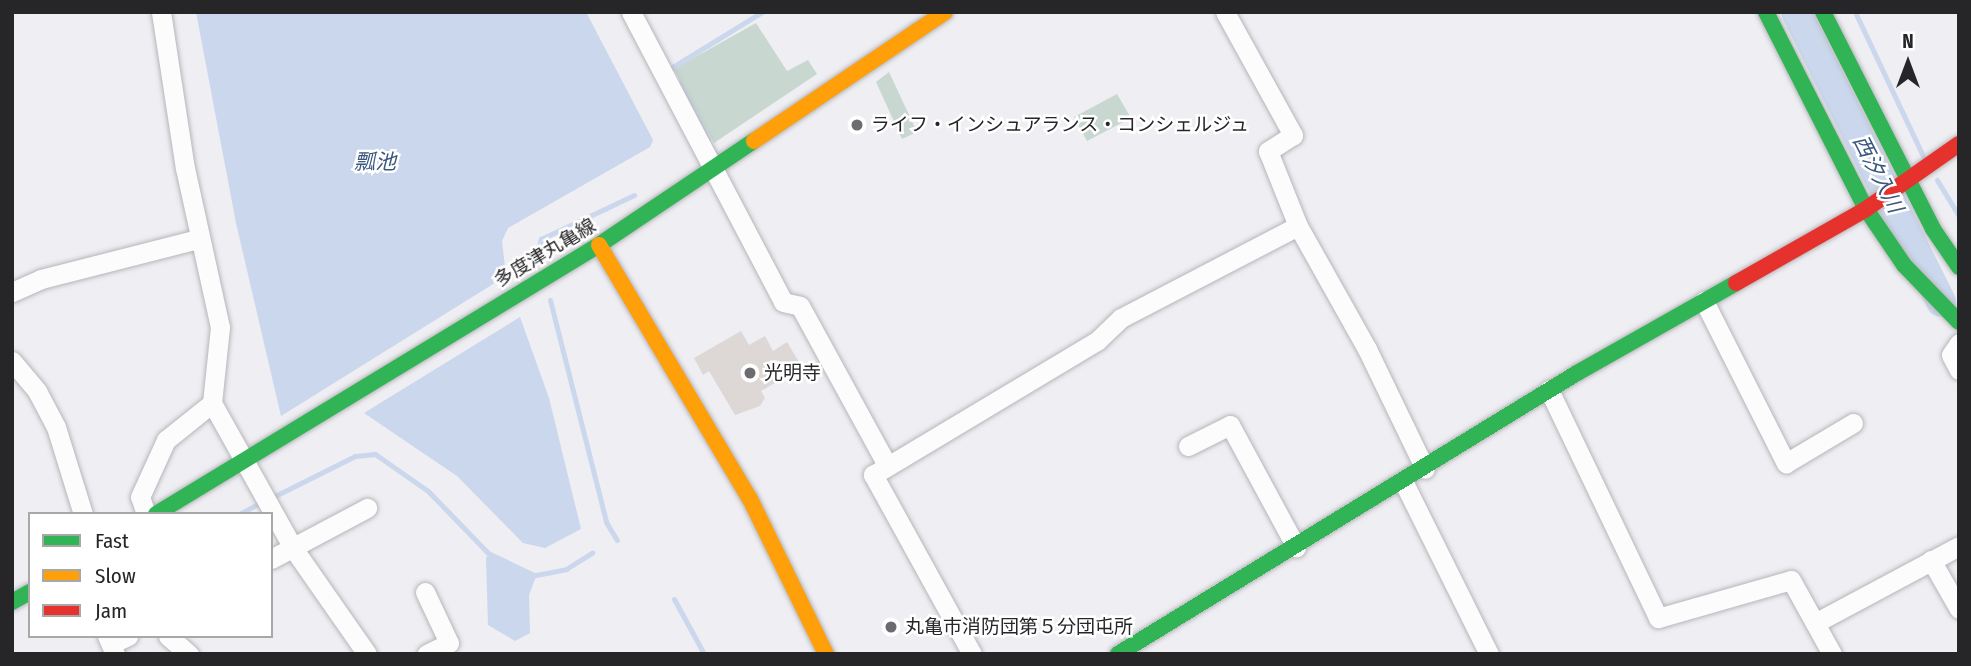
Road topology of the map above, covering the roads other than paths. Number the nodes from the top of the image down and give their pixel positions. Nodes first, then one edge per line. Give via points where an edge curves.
1 (161, 12) edge
2 (946, 12) edge
3 (1225, 12) edge
4 (1766, 12) edge
5 (1823, 12) edge
6 (640, 15) edge
7 (1959, 144) edge
8 (716, 169) junction
9 (1903, 185) junction
10 (1872, 205) junction
11 (1298, 226) junction
12 (198, 239) junction
13 (599, 245) junction
14 (1959, 267) edge
15 (12, 292) edge
16 (1704, 301) junction
17 (1959, 322) edge
18 (12, 361) edge
19 (1549, 390) junction
20 (212, 403) junction
21 (1853, 423) dead end
22 (1188, 446) dead end
23 (244, 460) junction
24 (886, 463) junction
25 (1424, 469) junction
26 (1404, 483) junction
27 (367, 508) dead end
28 (82, 512) edge
29 (145, 512) edge
30 (159, 512) edge
31 (273, 512) edge
32 (273, 512) edge
33 (1959, 546) edge
34 (1296, 547) junction
35 (293, 548) junction
36 (273, 558) edge
37 (1931, 560) junction
38 (425, 592) dead end
39 (28, 593) edge
40 (12, 603) edge
41 (1959, 608) edge
42 (1815, 623) junction
43 (170, 638) edge
44 (189, 654) edge
45 (367, 654) edge
46 (426, 654) edge
47 (826, 654) edge
48 (972, 654) edge
49 (1118, 654) edge
50 (1489, 654) edge
51 (1832, 654) edge

1 - 12 street
2 - 8 street, 多度津丸亀線
3 - 11 street via 1293,135 1268,151
4 - 10 street
5 - 9 street
6 - 8 street
7 - 9 street
8 - 13 street, 多度津丸亀線
8 - 24 street via 783,302 800,306
9 - 10 street
9 - 14 street
10 - 16 street
10 - 17 street via 1927,291
11 - 24 street via 1121,317 1097,341
11 - 25 street via 1367,349
12 - 15 street via 41,279
12 - 20 street via 220,327
13 - 23 street, 多度津丸亀線
13 - 47 street via 750,499
16 - 19 street
16 - 21 street via 1786,463
18 - 28 street via 37,391 56,427
19 - 25 street
19 - 42 street via 1658,618 1791,580
20 - 23 street
20 - 29 street via 166,440 140,497
22 - 34 street via 1230,425
23 - 30 street, 多度津丸亀線
23 - 31 street
24 - 48 street via 873,475 874,484
25 - 26 street
26 - 34 street
26 - 50 street
27 - 35 street
32 - 35 street
33 - 37 street
34 - 49 street
35 - 36 street
35 - 45 street
37 - 41 street
37 - 42 street
38 - 46 street via 449,643
39 - 40 street
42 - 51 street
43 - 44 street

